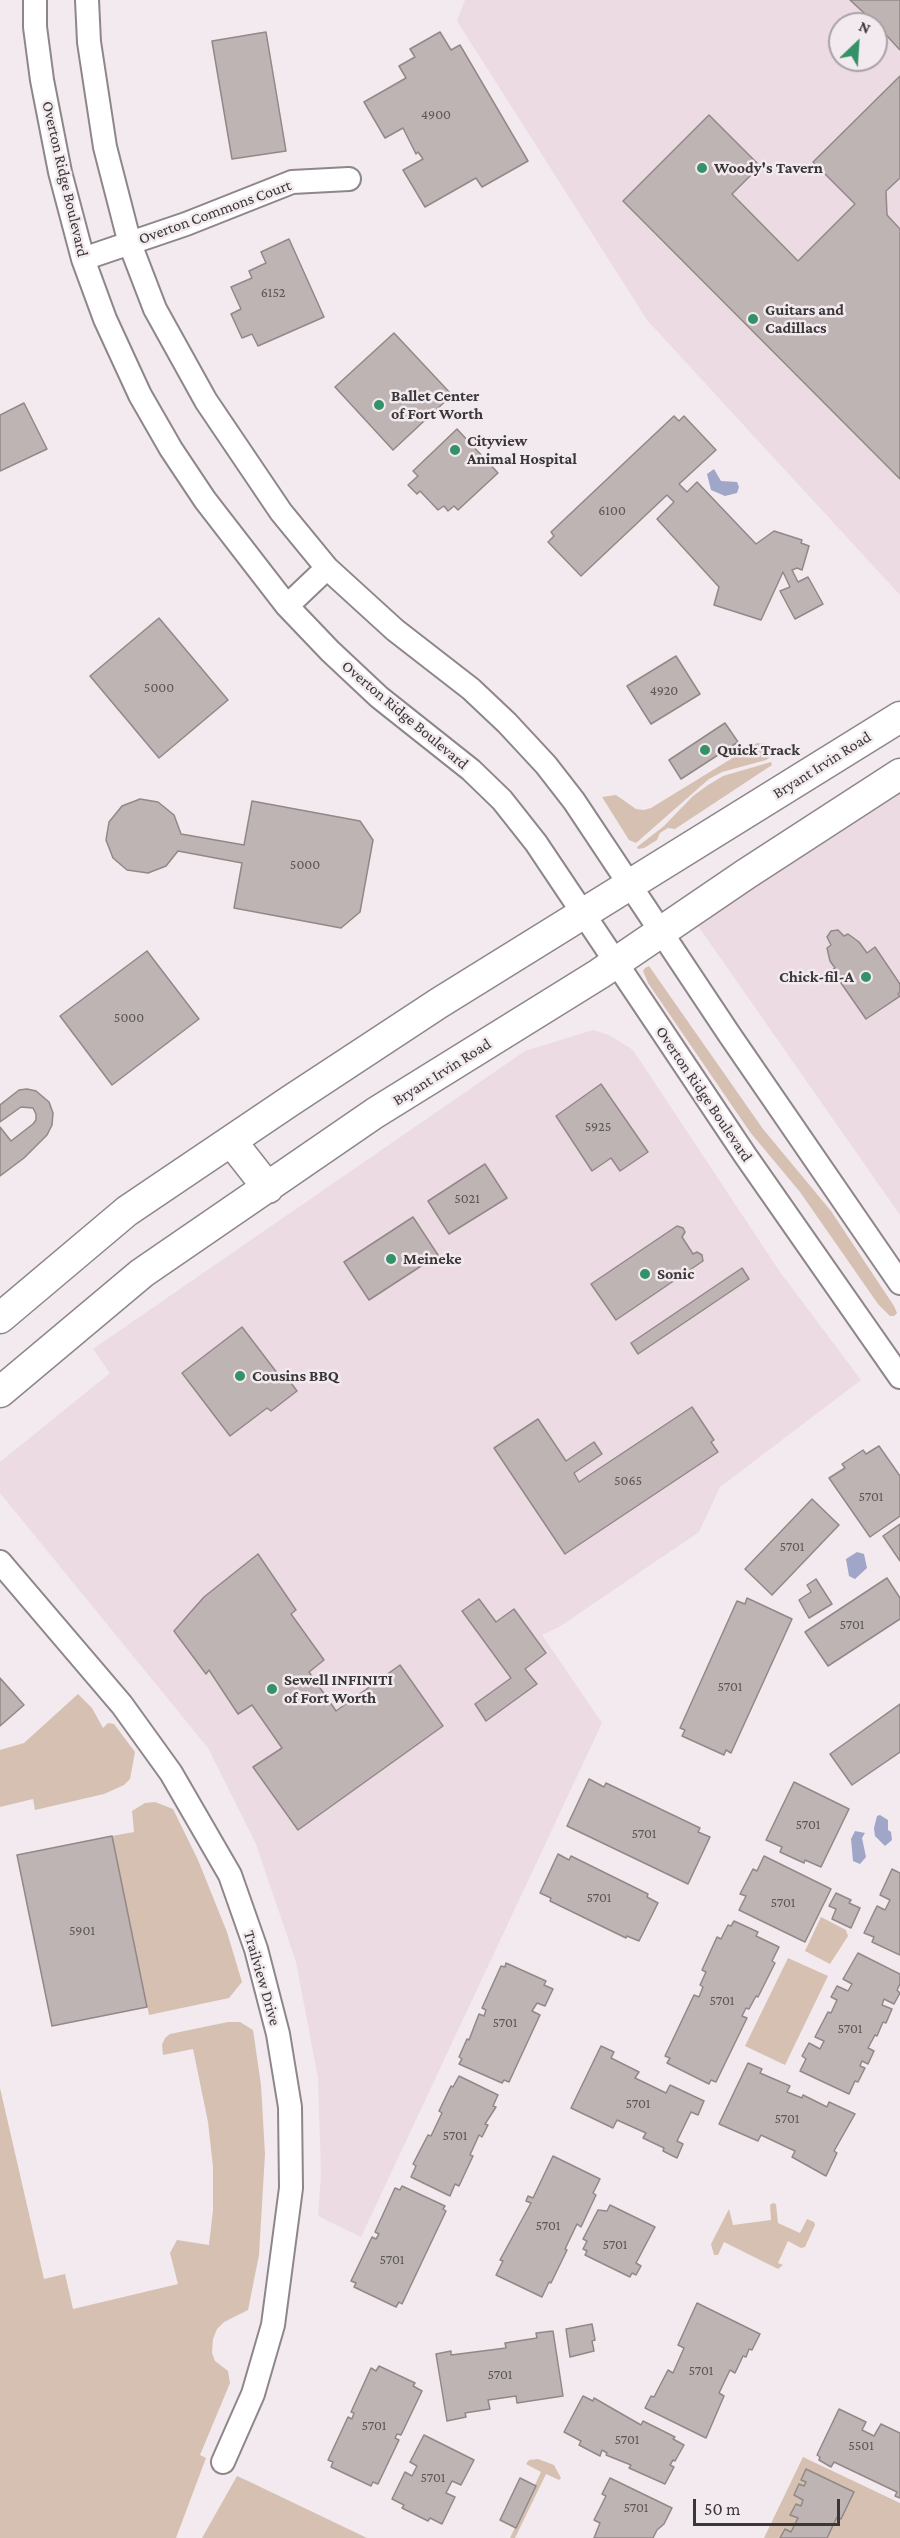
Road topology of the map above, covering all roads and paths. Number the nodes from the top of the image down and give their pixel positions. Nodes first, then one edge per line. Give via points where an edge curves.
1 (35, 0) edge
2 (87, 0) edge
3 (349, 179) dead end
4 (130, 244) junction
5 (82, 259) junction
6 (327, 568) junction
7 (287, 606) junction
8 (900, 717) edge
9 (900, 774) edge
10 (629, 886) junction
11 (585, 915) junction
12 (660, 932) junction
13 (616, 963) junction
14 (231, 1141) junction
15 (268, 1188) junction
16 (900, 1283) edge
17 (0, 1318) edge
18 (898, 1369) edge
19 (0, 1392) edge
20 (0, 1562) edge
21 (223, 2462) dead end

1 - 5 street, Overton Ridge Boulevard via 42,80
2 - 4 street via 89,42 105,147
3 - 4 street, Overton Commons Court via 292,182
4 - 5 street, Overton Commons Court
4 - 6 street via 155,309 206,401 281,512
5 - 7 street, Overton Ridge Boulevard via 105,320 171,450
6 - 7 street
6 - 10 street via 372,611 471,689 507,723 574,801
7 - 11 street, Overton Ridge Boulevard via 379,697 471,770 502,800
8 - 10 main road, Bryant Irvin Road
9 - 12 main road, Bryant Irvin Road
10 - 11 main road, Bryant Irvin Road
10 - 12 street
11 - 13 street, Overton Ridge Boulevard
11 - 14 main road, Bryant Irvin Road via 440,1003
12 - 13 main road, Bryant Irvin Road
12 - 16 street
13 - 15 main road, Bryant Irvin Road via 375,1113
13 - 18 street, Overton Ridge Boulevard via 745,1155
14 - 15 main road
14 - 17 main road, Bryant Irvin Road via 127,1211
15 - 19 main road, Bryant Irvin Road via 142,1273
20 - 21 street, Trailview Drive via 122,1706 171,1773 231,1875 278,2034 290,2108 291,2188 273,2325 253,2394

